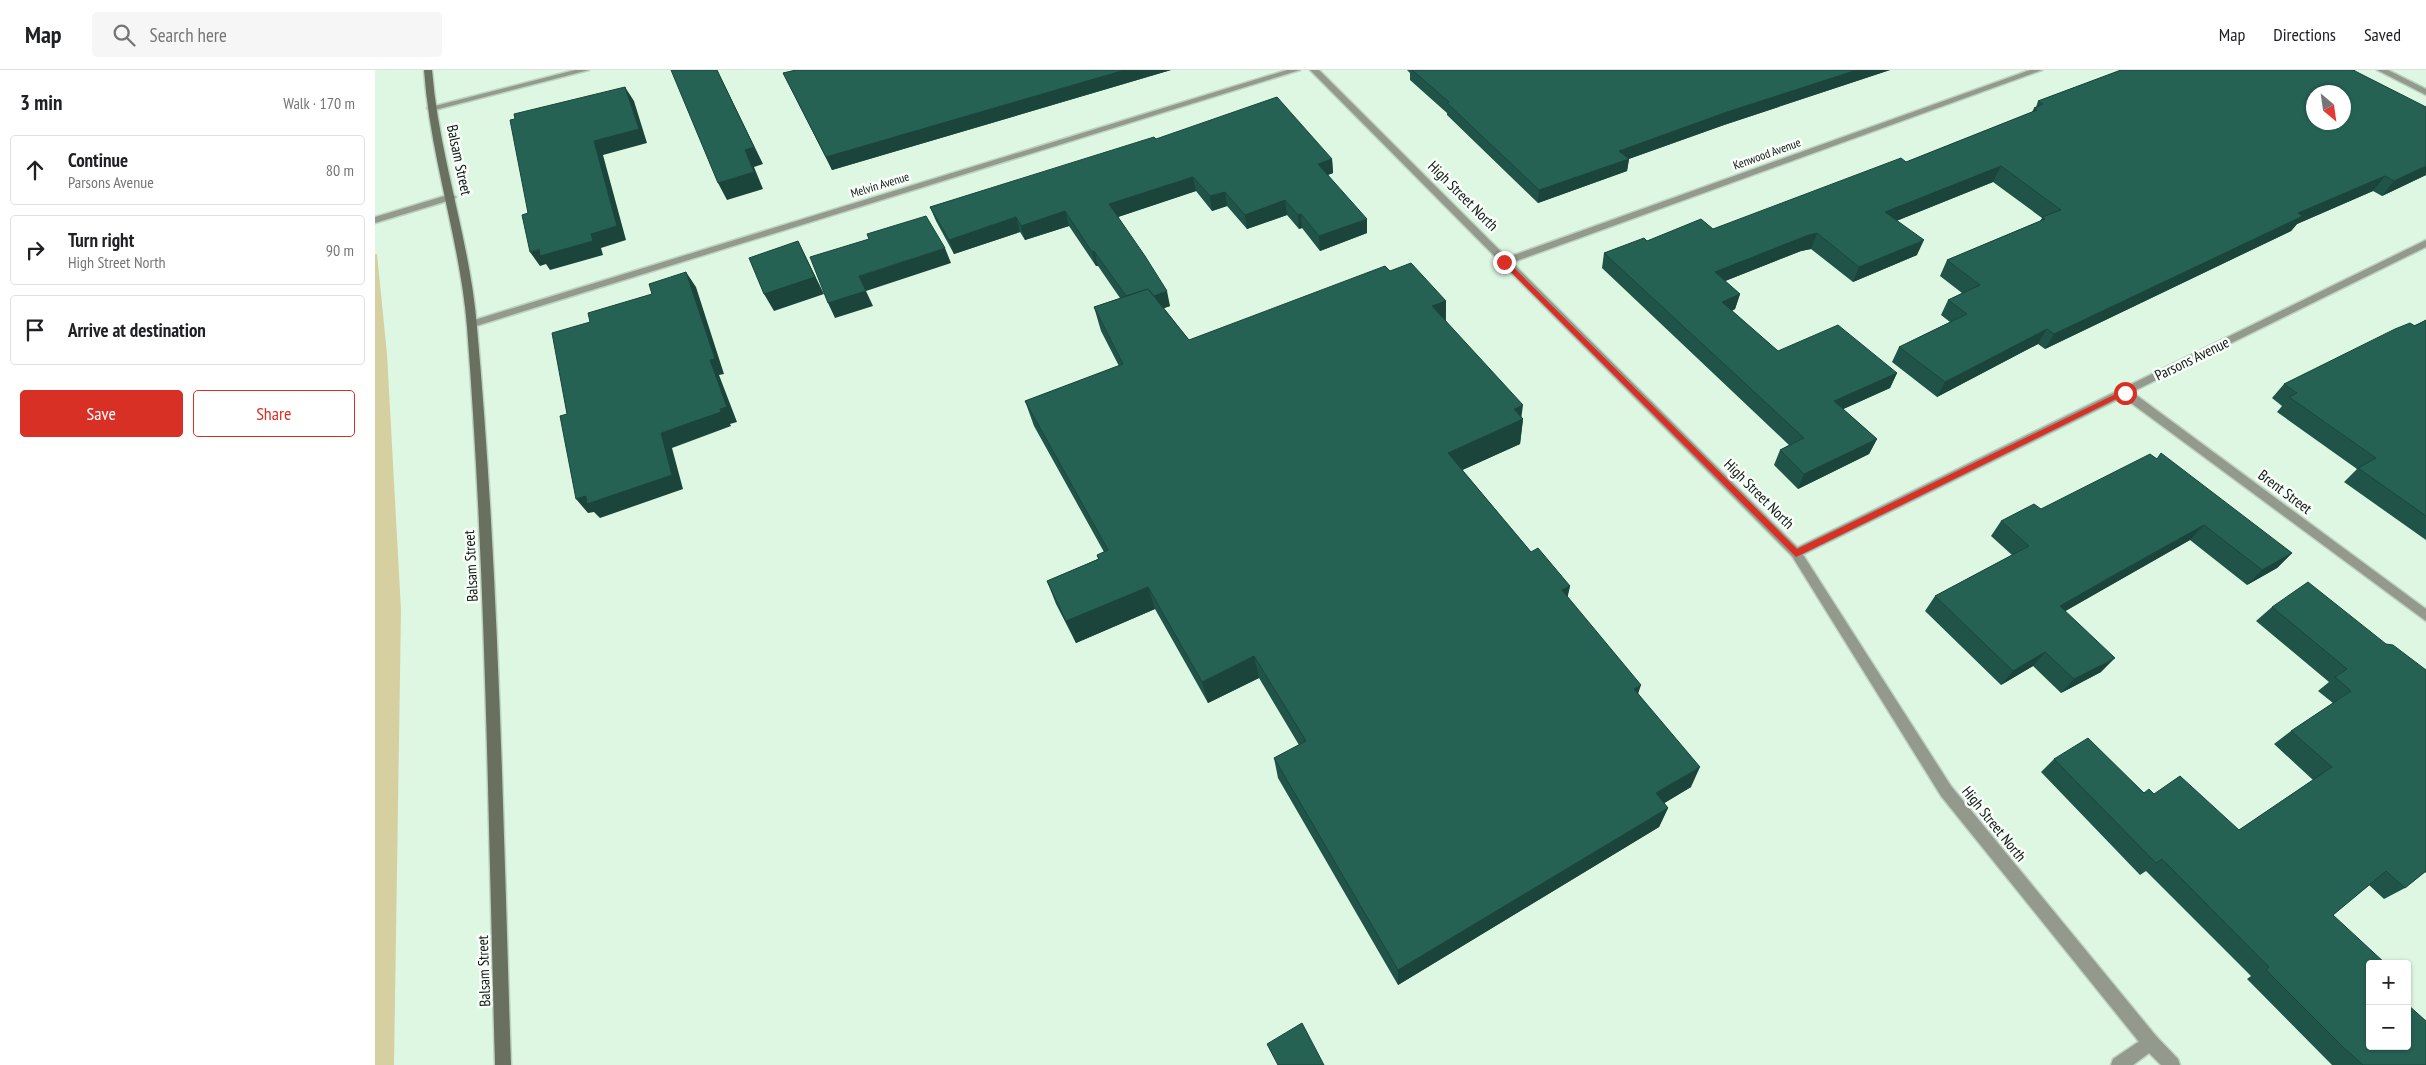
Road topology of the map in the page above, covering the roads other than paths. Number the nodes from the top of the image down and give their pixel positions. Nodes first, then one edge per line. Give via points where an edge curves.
1 (427, 70) edge
2 (585, 70) edge
3 (1296, 70) edge
4 (1314, 70) edge
5 (2038, 70) edge
6 (2381, 70) edge
7 (2426, 92) edge
8 (431, 108) junction
9 (451, 197) junction
10 (375, 220) edge
11 (2425, 245) edge
12 (1504, 262) junction
13 (472, 324) junction
14 (2125, 393) junction
15 (1796, 553) junction
16 (2426, 616) edge
17 (2150, 1042) junction
18 (503, 1065) edge
19 (2119, 1065) edge
20 (2172, 1065) edge

1 - 8 main road, Balsam Street
2 - 8 street
3 - 13 street, Melvin Avenue
4 - 12 street, High Street North
5 - 12 street, Kenwood Avenue
6 - 7 street
8 - 9 main road, Balsam Street
9 - 10 street
9 - 13 main road, Balsam Street
11 - 14 street, Parsons Avenue
12 - 15 street, High Street North
13 - 18 main road, Balsam Street via 488,571
14 - 15 street, Parsons Avenue
14 - 16 street, Brent Street
15 - 17 street, High Street North via 1946,791
17 - 19 street
17 - 20 street, High Street North

